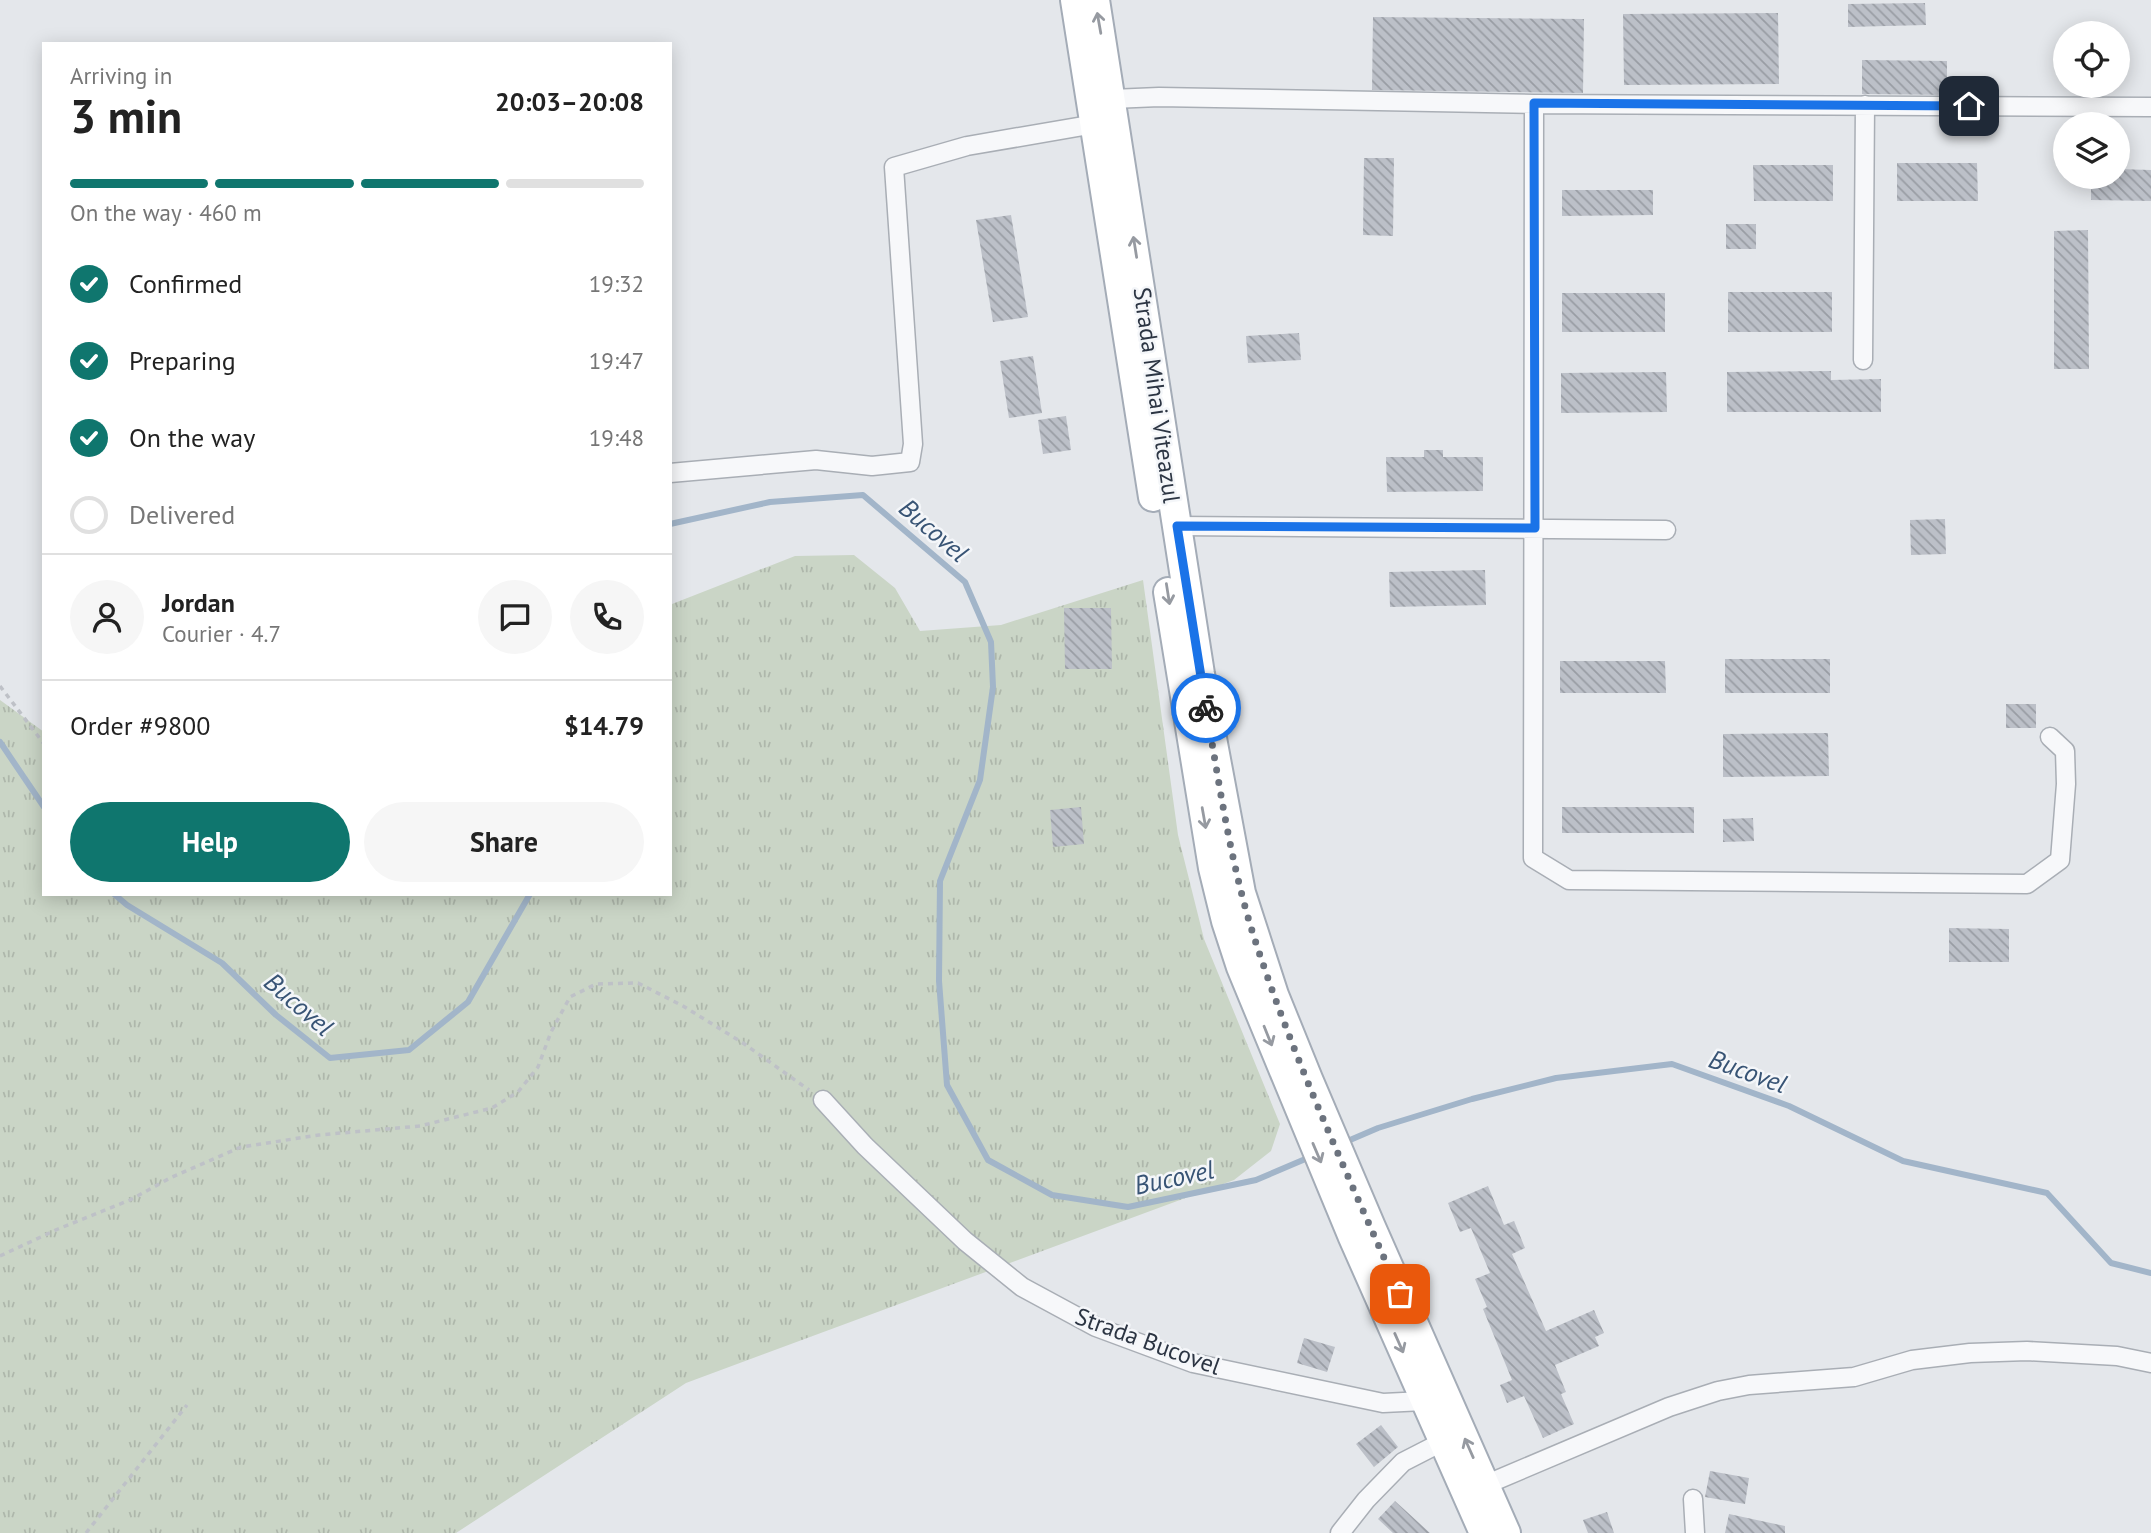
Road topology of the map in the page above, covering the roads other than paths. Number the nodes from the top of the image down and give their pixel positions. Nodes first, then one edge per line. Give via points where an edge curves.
1 (1075, 0) edge
2 (1095, 0) edge
3 (1112, 99) junction
4 (1534, 103) junction
5 (1865, 105) junction
6 (2151, 107) edge
7 (1095, 124) junction
8 (1863, 360) dead end
9 (672, 474) edge
10 (1177, 526) junction
11 (1535, 528) junction
12 (1667, 530) dead end
13 (2050, 737) dead end
14 (1299, 1085) junction
15 (823, 1100) road end
16 (1361, 1231) junction
17 (2151, 1363) edge
18 (1424, 1401) junction
19 (1442, 1442) junction
20 (1485, 1485) junction
21 (1693, 1499) dead end
22 (1340, 1533) edge
23 (1484, 1533) edge
24 (1506, 1533) edge
25 (1695, 1533) edge

1 - 7 main road, Strada Mihai Viteazul
3 -> 2 main road, Strada Mihai Viteazul
3 - 4 street
10 -> 3 main road, Strada Mihai Viteazul
4 - 5 street
4 - 11 street
5 - 6 street
5 - 8 street
7 - 9 street via 967,146 894,167 912,431 910,462 872,466 816,460
7 -> 14 main road, Strada Mihai Viteazul via 1213,868 1241,967
10 - 11 street
10 - 14 main road, Strada Mihai Viteazul via 1241,892
11 - 12 street
11 - 13 street via 1533,858 1569,880 2027,884 2060,860 2065,751
14 - 16 main road, Strada Mihai Viteazul
15 - 18 street, Strada Bucovel via 965,1241 1023,1287 1096,1327 1193,1363 1383,1403
16 -> 18 main road, Strada Mihai Viteazul
20 -> 16 main road, Strada Mihai Viteazul
17 - 20 street via 2104,1355 1970,1353 1912,1360 1854,1377 1749,1385 1669,1407
18 - 19 main road, Strada Mihai Viteazul
19 - 22 street via 1403,1462
19 - 23 main road, Strada Mihai Viteazul
20 - 24 main road, Strada Mihai Viteazul
21 - 25 street

